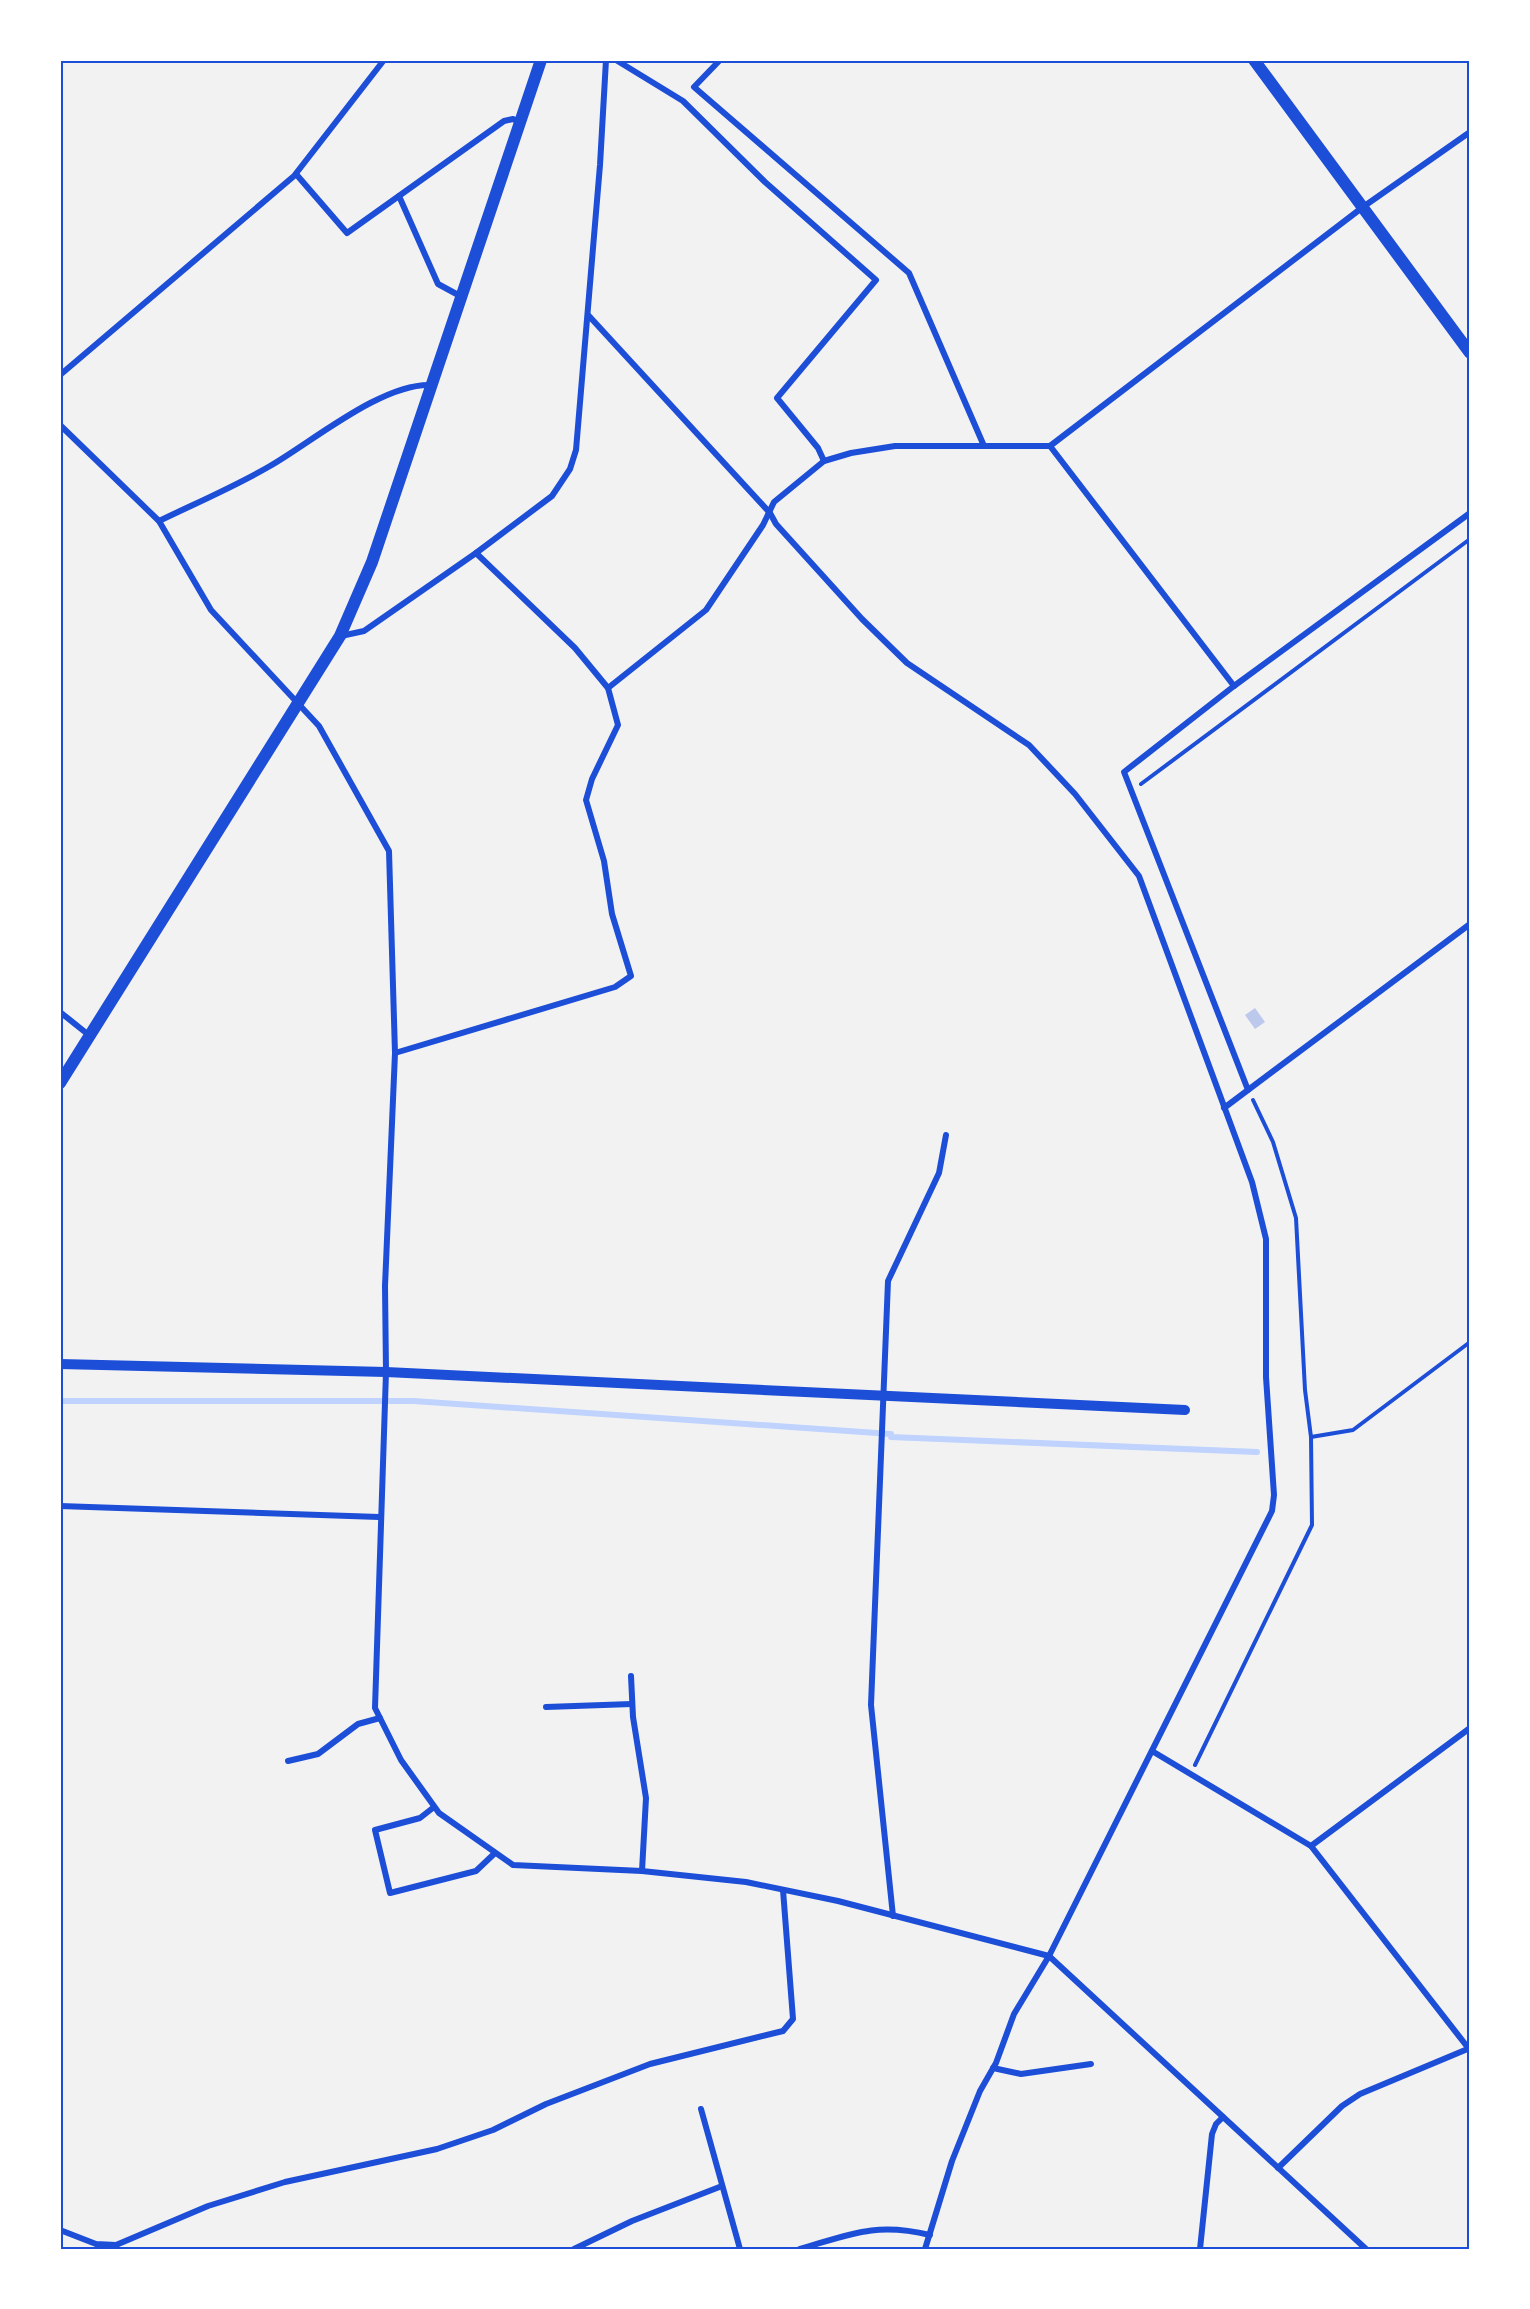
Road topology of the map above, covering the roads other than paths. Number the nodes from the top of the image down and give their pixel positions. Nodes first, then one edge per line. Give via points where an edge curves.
1 (384, 60) edge
2 (541, 60) edge
3 (606, 60) edge
4 (616, 60) edge
5 (720, 60) edge
6 (1254, 60) edge
7 (521, 123) junction
8 (1470, 132) edge
9 (296, 174) junction
10 (399, 196) junction
11 (1363, 207) junction
12 (463, 297) junction
13 (588, 316) junction
14 (1470, 353) edge
15 (60, 375) edge
16 (432, 385) junction
17 (60, 425) edge
18 (984, 446) junction
19 (1050, 446) junction
20 (824, 461) junction
21 (770, 513) junction
22 (1470, 513) edge
23 (159, 521) junction
24 (476, 553) junction
25 (340, 636) junction
26 (1234, 686) junction
27 (608, 688) junction
28 (297, 702) junction
29 (1470, 924) edge
30 (60, 1012) edge
31 (90, 1036) junction
32 (395, 1053) junction
33 (60, 1083) edge
34 (1248, 1090) junction
35 (1224, 1108) junction
36 (946, 1135) dead end
37 (60, 1364) edge
38 (386, 1372) junction
39 (885, 1398) junction
40 (1185, 1410) dead end
41 (60, 1506) edge
42 (379, 1517) junction
43 (631, 1676) dead end
44 (632, 1704) junction
45 (546, 1707) dead end
46 (380, 1718) junction
47 (1470, 1728) edge
48 (1152, 1751) junction
49 (288, 1761) dead end
50 (434, 1807) junction
51 (1311, 1846) junction
52 (495, 1853) junction
53 (642, 1871) junction
54 (783, 1890) junction
55 (893, 1916) junction
56 (1049, 1956) junction
57 (1469, 2048) edge
58 (1091, 2064) dead end
59 (993, 2068) junction
60 (701, 2109) dead end
61 (1223, 2117) junction
62 (1278, 2168) junction
63 (722, 2186) junction
64 (60, 2230) edge
65 (930, 2235) junction
66 (574, 2249) edge
67 (740, 2249) edge
68 (800, 2249) edge
69 (925, 2249) edge
70 (1200, 2249) edge
71 (1366, 2249) edge

1 - 9 street
2 - 7 main road
3 - 13 street
4 - 20 street via 683,101 765,182 876,280 777,398
5 - 18 street via 694,87 909,273
6 - 11 main road
7 - 10 street via 513,119 504,121
7 - 12 main road
8 - 11 street
9 - 10 street via 347,233
9 - 15 street
10 - 12 street via 438,284
11 - 14 main road
11 - 19 street
12 - 16 main road
13 - 21 street
13 - 24 street via 576,450 570,469 552,496
16 - 23 street via 406,387 356,412 271,465
16 - 25 main road via 372,562
17 - 23 street
18 - 19 street
18 - 20 street via 895,446
19 - 26 street
20 - 21 street via 774,502
21 - 27 street via 706,610
21 - 35 street via 862,619 908,663 1029,745 1076,794 1139,876
22 - 26 street
23 - 28 street via 211,610
24 - 25 street via 364,631
24 - 27 street via 575,648
25 - 28 main road
26 - 34 street via 1124,772
27 - 32 street via 618,725 586,800 604,861 612,914 631,976 615,987
28 - 31 main road
28 - 32 street via 319,726 389,851
29 - 34 street
30 - 31 street
31 - 33 main road
32 - 38 street via 385,1286
34 - 35 street
35 - 48 street via 1252,1182 1266,1239 1266,1377 1274,1496 1264,1530
36 - 39 street via 939,1173 888,1281
37 - 38 street
38 - 39 street
38 - 42 street
39 - 40 street
39 - 55 street via 872,1705
41 - 42 street
42 - 46 street via 375,1707
43 - 44 street
44 - 45 street
44 - 53 street via 646,1798
46 - 49 street via 358,1724 318,1754
46 - 50 street via 401,1760
47 - 51 street
48 - 51 street
48 - 56 street
50 - 52 street
50 - 52 street via 420,1818 375,1830 390,1893 476,1871
51 - 57 street
52 - 53 street via 513,1865
53 - 54 street
54 - 55 street
54 - 64 street via 793,2019 783,2031 650,2064 546,2104 493,2130 437,2149 285,2182 208,2206 116,2245 96,2244
55 - 56 street
56 - 59 street via 1014,2014
56 - 61 street
57 - 62 street via 1360,2094 1342,2106
58 - 59 street via 1021,2073
59 - 65 street via 952,2161
60 - 63 street
61 - 62 street
61 - 70 street via 1212,2134
62 - 71 street
63 - 66 street via 632,2221
63 - 67 street
65 - 68 street via 904,2228 872,2228
65 - 69 street

